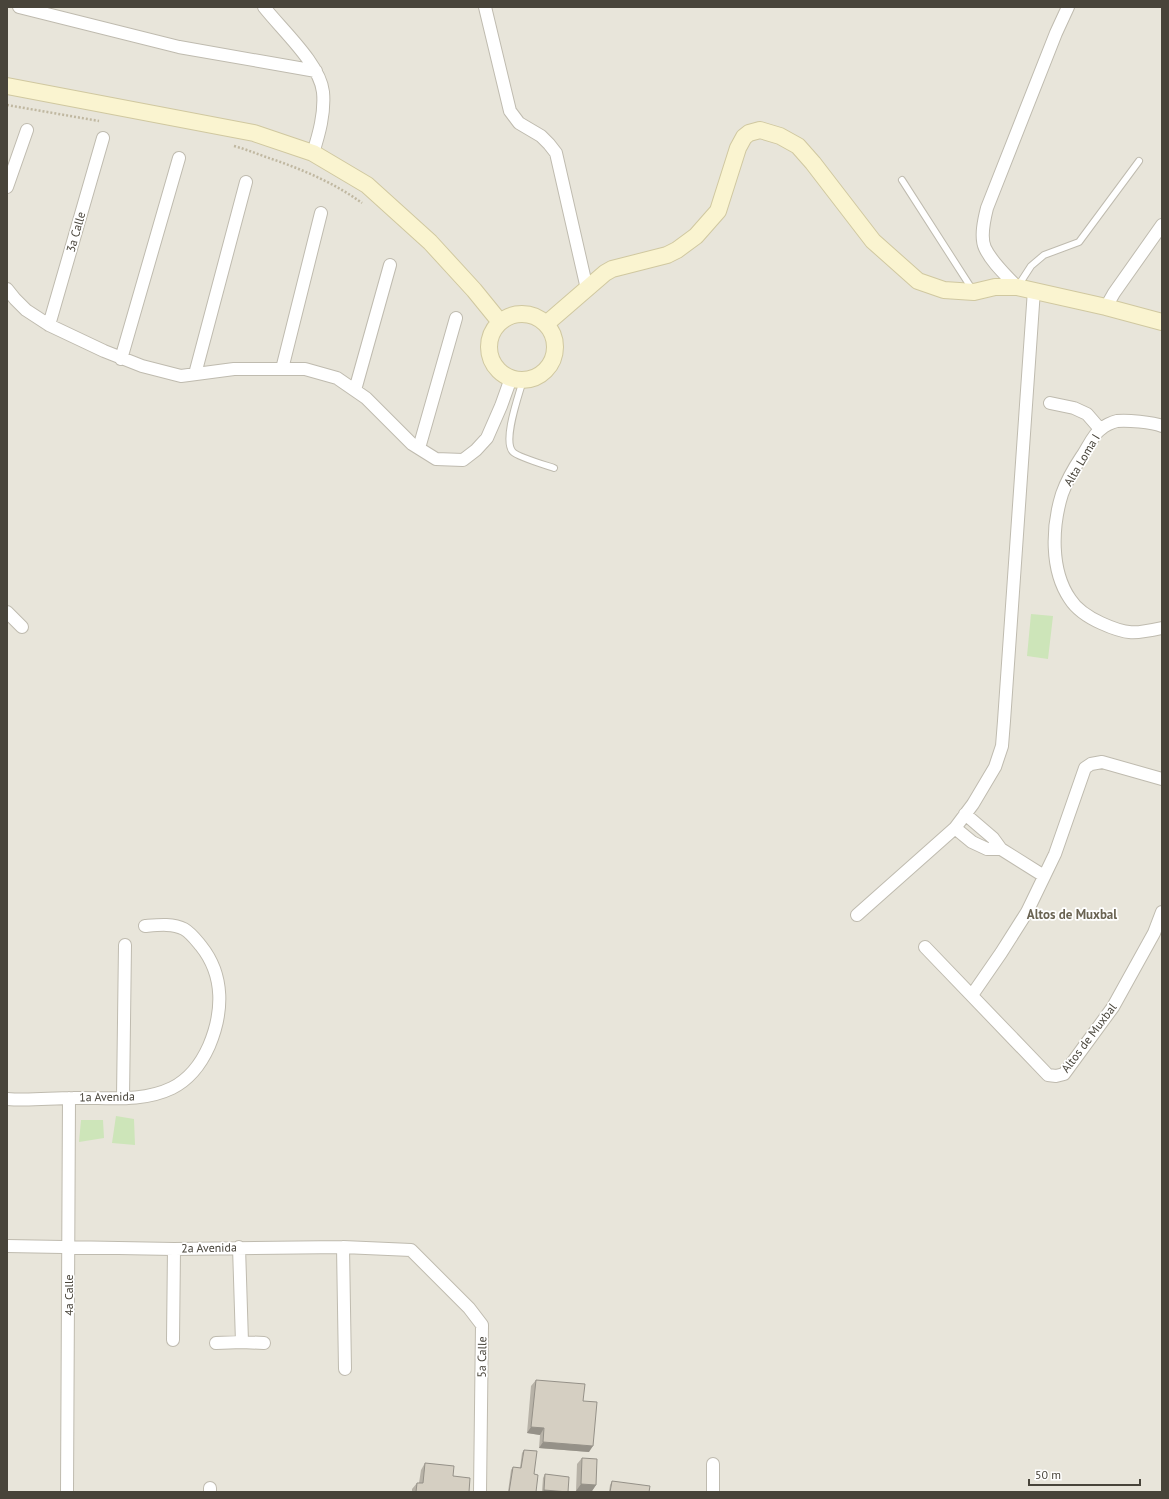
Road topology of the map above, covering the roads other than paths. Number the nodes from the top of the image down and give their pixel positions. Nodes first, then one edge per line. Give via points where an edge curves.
1 (19, 7) edge
2 (263, 7) edge
3 (485, 7) edge
4 (1068, 7) edge
5 (316, 71) junction
6 (7, 86) edge
7 (27, 130) dead end
8 (103, 138) dead end
9 (313, 153) junction
10 (179, 158) dead end
11 (1139, 161) dead end
12 (902, 180) dead end
13 (246, 182) dead end
14 (7, 188) edge
15 (321, 213) dead end
16 (1162, 224) edge
17 (390, 265) dead end
18 (1017, 287) junction
19 (7, 289) edge
20 (587, 289) junction
21 (1034, 290) junction
22 (974, 292) junction
23 (1106, 307) junction
24 (456, 318) dead end
25 (500, 322) junction
26 (1162, 322) edge
27 (546, 324) junction
28 (49, 325) junction
29 (121, 358) junction
30 (282, 369) junction
31 (195, 374) junction
32 (517, 379) junction
33 (355, 390) junction
34 (1050, 403) dead end
35 (1162, 426) edge
36 (1100, 429) junction
37 (419, 448) junction
38 (554, 468) dead end
39 (7, 612) edge
40 (22, 627) dead end
41 (1162, 628) edge
42 (1162, 779) edge
43 (965, 814) junction
44 (955, 828) junction
45 (1001, 848) junction
46 (1044, 876) junction
47 (1162, 912) edge
48 (857, 915) dead end
49 (145, 926) dead end
50 (125, 945) dead end
51 (925, 947) dead end
52 (972, 994) junction
53 (69, 1098) junction
54 (123, 1098) junction
55 (7, 1099) edge
56 (7, 1246) edge
57 (69, 1247) junction
58 (239, 1247) junction
59 (343, 1247) junction
60 (174, 1249) junction
61 (411, 1250) joint
62 (173, 1340) dead end
63 (242, 1342) junction
64 (216, 1343) dead end
65 (264, 1343) dead end
66 (345, 1369) dead end
67 (713, 1464) dead end
68 (67, 1492) edge
69 (480, 1492) edge
70 (713, 1492) edge

1 - 5 street via 179,46
2 - 5 street
3 - 20 street via 510,111 519,123 541,136 556,153
4 - 18 street via 986,208 985,247 996,264
5 - 9 street via 323,92 323,111
6 - 9 street via 254,133
7 - 14 street
8 - 28 street, 3a Calle
9 - 25 street via 367,185 430,242
10 - 29 street
11 - 18 lane via 1079,242 1044,255 1031,266
12 - 22 lane
13 - 31 street
15 - 30 street
16 - 23 street
17 - 33 street
18 - 21 street
18 - 22 street via 995,287
19 - 28 street via 26,310
20 - 22 street via 605,273 667,255 696,236 718,211 738,148 744,137 760,130 780,136 798,146 873,241 918,281 944,290
20 - 27 street
21 - 23 street
21 - 43 street via 1002,746 995,767
23 - 26 street
24 - 37 street
25 - 27 street via 510,315 523,313 536,317
25 - 32 street via 491,333 488,347 491,360 499,371
27 - 32 street via 553,335 555,347 552,360 545,370 535,377
28 - 29 street
29 - 31 street via 181,376
30 - 31 street via 234,369
30 - 33 street via 305,369 337,378
32 - 37 street via 501,406 487,438 463,460 436,459
32 - 38 lane via 509,446 519,456
33 - 37 street
34 - 36 street, Alta Loma I via 1074,408 1087,414
35 - 36 street, Alta Loma I via 1116,421
36 - 41 street, Alta Loma I via 1074,468 1063,493 1055,538 1060,580 1070,599 1079,609 1113,629 1132,634
39 - 40 street
42 - 46 street via 1102,762 1088,766 1083,771 1055,854
43 - 44 street
43 - 45 street
44 - 45 street via 972,842 987,849
44 - 48 street
45 - 46 street
46 - 52 street via 1027,912
47 - 52 street, Altos de Muxbal via 1154,933 1113,1007 1064,1074 1048,1075
49 - 54 street, 1a Avenida via 169,925 184,929 197,941 216,974 219,1014 206,1053 200,1065 191,1074 172,1088 143,1096
50 - 54 street
51 - 52 street, Altos de Muxbal
53 - 54 street, 1a Avenida
53 - 55 street, 1a Avenida
53 - 57 street, 4a Calle
56 - 57 street, 2a Avenida
57 - 60 street, 2a Avenida
57 - 68 street, 4a Calle
58 - 59 street, 2a Avenida
58 - 60 street, 2a Avenida
58 - 63 street
59 - 61 street, 2a Avenida
59 - 66 street
60 - 62 street
61 - 69 street, 5a Calle via 469,1308 482,1325
63 - 64 street
63 - 65 street
67 - 70 street

